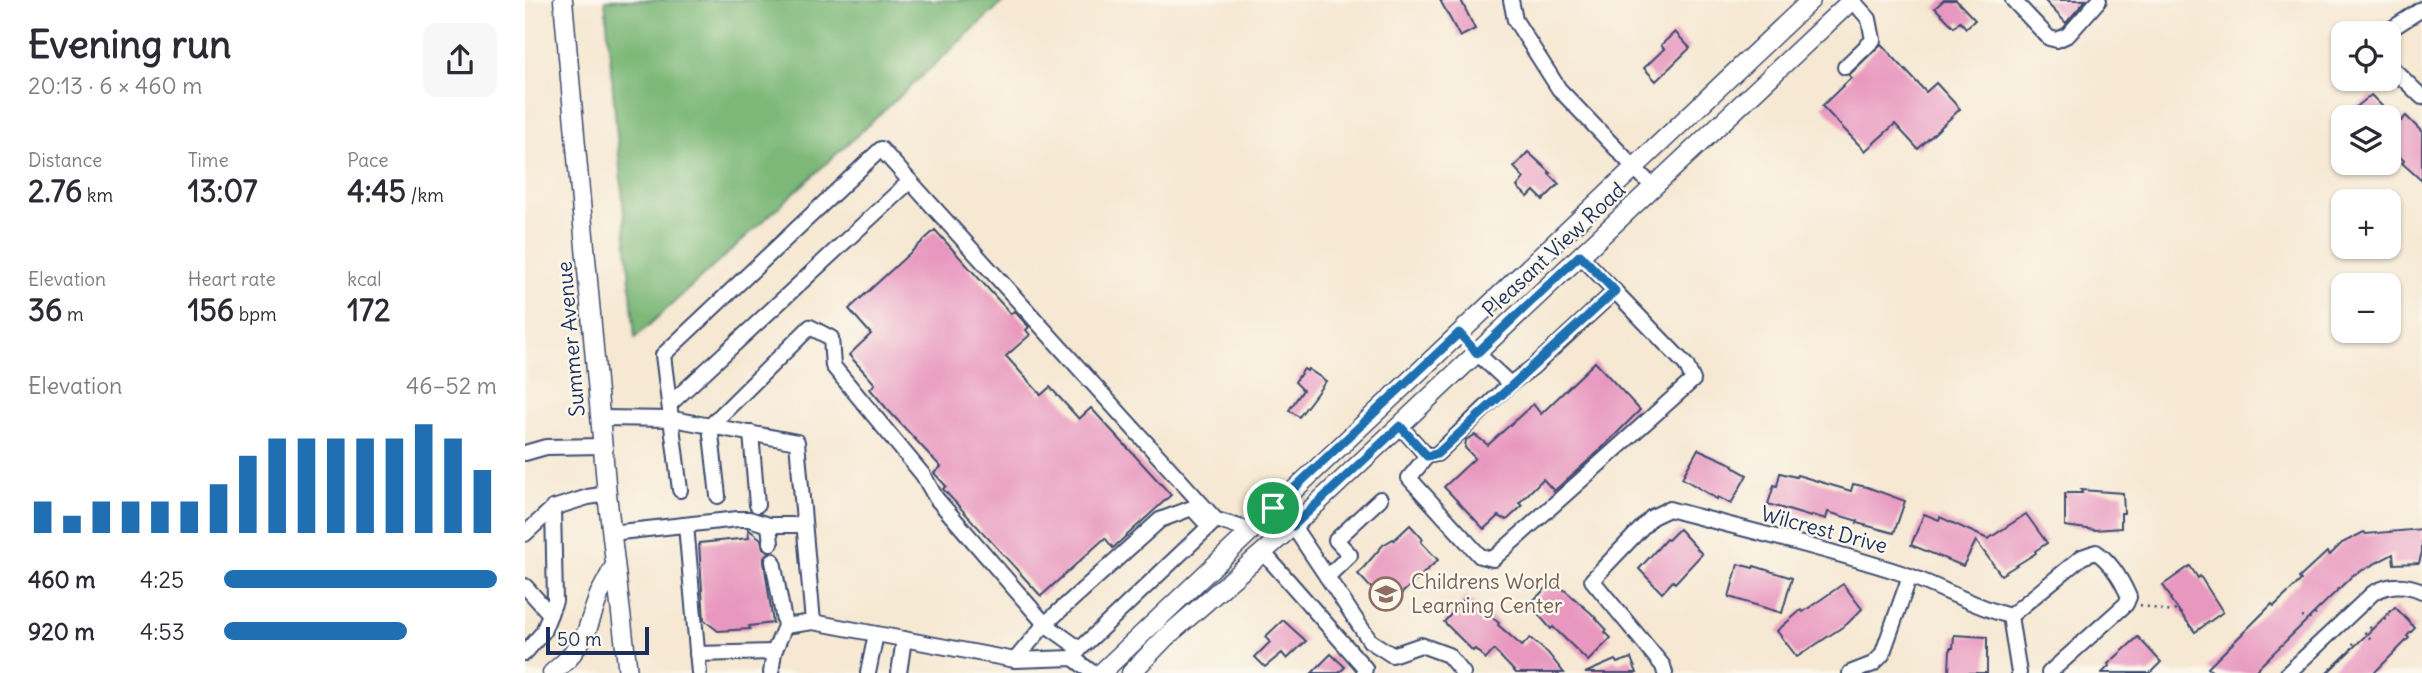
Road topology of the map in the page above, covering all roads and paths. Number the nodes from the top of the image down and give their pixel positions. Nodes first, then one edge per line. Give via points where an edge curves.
1 (563, 0) edge
2 (1511, 0) edge
3 (1811, 0) edge
4 (1852, 0) edge
5 (2013, 0) edge
6 (2099, 0) edge
7 (2422, 9) edge
8 (2401, 23) edge
9 (1845, 67) dead end
10 (2401, 77) edge
11 (2422, 97) edge
12 (1636, 168) junction
13 (910, 181) junction
14 (1653, 187) junction
15 (1580, 255) junction
16 (1615, 291) junction
17 (1459, 333) junction
18 (1477, 353) junction
19 (1510, 384) junction
20 (670, 404) junction
21 (601, 418) junction
22 (673, 419) junction
23 (710, 426) junction
24 (1400, 426) junction
25 (751, 433) junction
26 (603, 446) junction
27 (525, 453) edge
28 (1427, 456) junction
29 (680, 490) dead end
30 (607, 494) junction
31 (718, 496) dead end
32 (1380, 499) dead end
33 (757, 505) dead end
34 (553, 508) junction
35 (1273, 508) junction
36 (1212, 523) junction
37 (686, 525) junction
38 (769, 525) junction
39 (804, 525) junction
40 (1293, 526) junction
41 (1250, 530) junction
42 (611, 533) junction
43 (525, 534) edge
44 (771, 543) dead end
45 (1263, 552) junction
46 (773, 561) dead end
47 (615, 565) junction
48 (1910, 576) junction
49 (1327, 577) junction
50 (525, 586) edge
51 (2422, 591) edge
52 (2133, 601) junction
53 (2177, 609) dead end
54 (550, 614) junction
55 (2316, 614) dead end
56 (2390, 615) dead end
57 (2010, 616) junction
58 (2302, 617) dead end
59 (2384, 620) dead end
60 (813, 622) junction
61 (1045, 624) junction
62 (785, 626) junction
63 (2371, 627) dead end
64 (876, 634) junction
65 (905, 639) junction
66 (2371, 639) dead end
67 (2354, 643) dead end
68 (774, 652) junction
69 (2355, 652) dead end
70 (525, 653) edge
71 (1077, 653) junction
72 (697, 654) junction
73 (1009, 664) edge
74 (552, 673) edge
75 (628, 673) edge
76 (699, 673) edge
77 (771, 673) edge
78 (868, 673) edge
79 (898, 673) edge
80 (1093, 673) edge
81 (1101, 673) edge
82 (1131, 673) edge
83 (1364, 673) edge
84 (1463, 673) edge
85 (1665, 673) edge
86 (1850, 673) edge
87 (2019, 673) edge
88 (2049, 673) edge
89 (2288, 673) edge

1 - 21 main road, Summer Avenue
2 - 12 street via 1515,20 1559,89
3 - 12 main road, Pleasant View Road
4 - 9 street via 1869,19 1874,33 1873,40
4 - 14 main road, Pleasant View Road
5 - 6 street via 2049,38 2057,40 2068,35
7 - 8 street
10 - 11 street
12 - 14 street
12 - 17 main road, Pleasant View Road
13 - 20 street
13 - 20 street via 881,149 663,355
13 - 36 street
14 - 15 main road, Pleasant View Road
15 - 16 street
15 - 18 main road, Pleasant View Road
16 - 19 street
16 - 28 street via 1686,365 1693,380 1493,559 1480,556 1409,478
17 - 18 main road
17 - 35 main road, Pleasant View Road
18 - 19 street
18 - 24 main road, Pleasant View Road
19 - 28 street via 1437,454
20 - 22 street
21 - 22 street
21 - 26 main road, Summer Avenue
22 - 23 street
22 - 29 street
23 - 25 street
23 - 31 street
23 - 61 street via 810,327 831,338 834,366 923,475 936,498
24 - 28 street
24 - 40 main road, Pleasant View Road
25 - 33 street
25 - 39 street via 797,442
26 - 27 street via 546,447
26 - 30 main road, Summer Avenue
30 - 34 street
30 - 42 main road, Summer Avenue
32 - 49 street via 1336,540 1350,555
34 - 43 street
34 - 54 street via 555,601
35 - 40 street
35 - 41 main road, Pleasant View Road
36 - 41 street
36 - 61 street via 1192,508 1160,520
36 - 71 street
37 - 38 street via 749,519
37 - 42 street
37 - 72 street
38 - 39 street
38 - 44 street
39 - 60 street
40 - 45 main road, Pleasant View Road
40 - 49 street
41 - 81 main road, Pleasant View Road
42 - 47 main road, Summer Avenue
45 - 82 main road, Pleasant View Road
45 - 83 street via 1365,668
46 - 62 street
47 - 74 main road via 586,633
47 - 75 main road, Summer Avenue
48 - 57 street, Wilcrest Drive
48 - 85 street, Wilcrest Drive via 1669,509 1652,517 1593,580
48 - 86 street via 1882,655
49 - 84 street via 1370,641 1392,655 1421,645 1448,655
50 - 54 street
51 - 89 street via 2396,585 2373,593
52 - 53 path via 2172,612
52 - 57 street via 2106,559 2096,552 2082,557
52 - 88 street
54 - 70 street via 543,632
55 - 58 path via 2310,619
56 - 59 path
57 - 87 street
60 - 62 street
60 - 64 street
61 - 71 street
61 - 73 street
62 - 68 street
63 - 66 path via 2365,633
64 - 65 street
64 - 78 street
65 - 73 street
65 - 79 street
67 - 69 path via 2350,647
68 - 72 street
68 - 77 street
71 - 73 street
71 - 80 street
72 - 76 street

